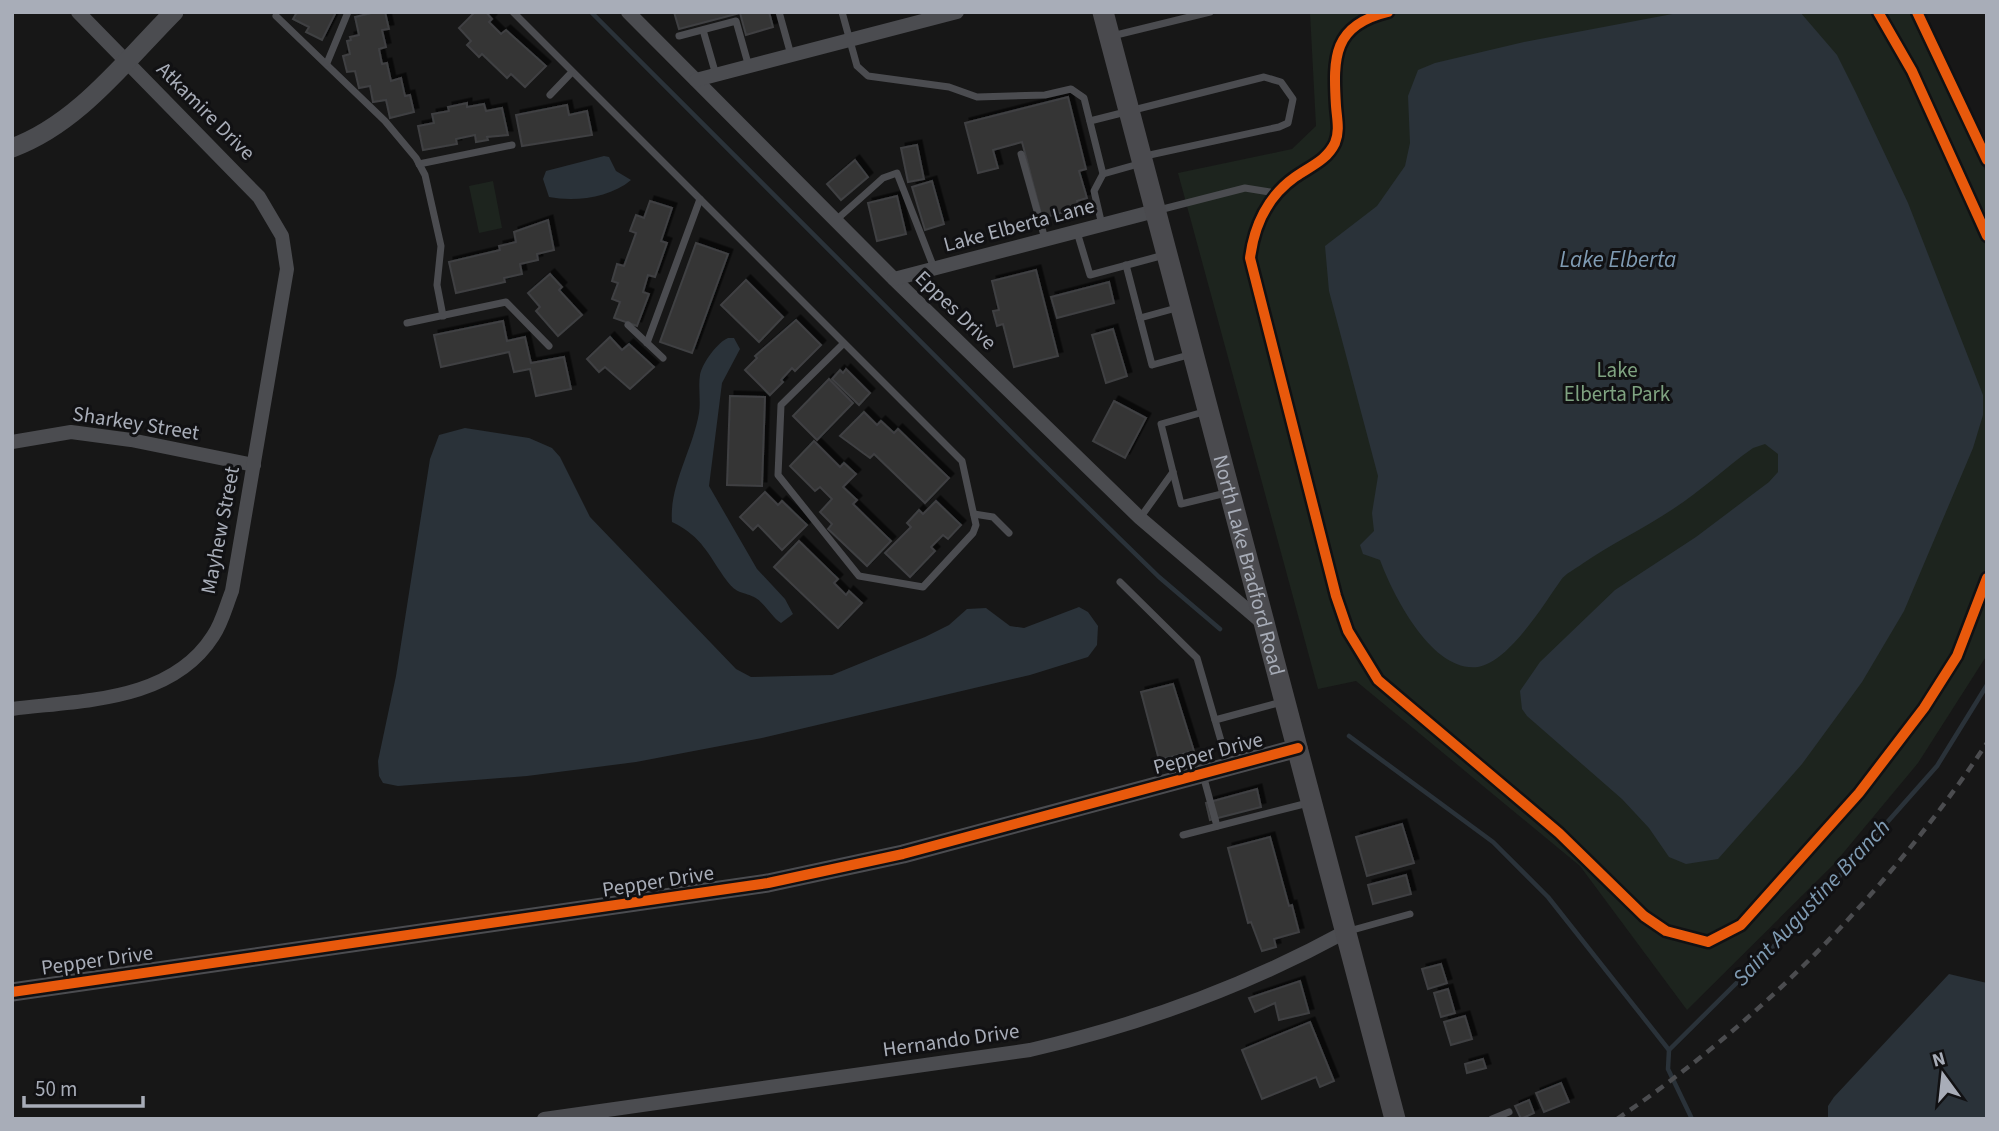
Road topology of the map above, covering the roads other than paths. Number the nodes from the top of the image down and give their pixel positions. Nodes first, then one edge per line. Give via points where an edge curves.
1 (78, 12) edge
2 (174, 12) edge
3 (348, 12) edge
4 (513, 12) edge
5 (779, 12) edge
6 (842, 12) edge
7 (957, 12) edge
8 (1102, 12) edge
9 (1210, 12) edge
10 (631, 13) edge
11 (276, 16) dead end
12 (703, 30) junction
13 (679, 36) dead end
14 (1109, 37) junction
15 (850, 40) junction
16 (791, 56) junction
17 (126, 60) junction
18 (327, 63) junction
19 (749, 67) junction
20 (572, 72) junction
21 (716, 75) junction
22 (696, 80) junction
23 (550, 95) dead end
24 (1128, 111) junction
25 (1090, 121) junction
26 (512, 145) dead end
27 (12, 148) edge
28 (1021, 154) dead end
29 (1141, 160) junction
30 (419, 164) junction
31 (1103, 174) junction
32 (1276, 193) dead end
33 (700, 199) junction
34 (1155, 211) junction
35 (835, 221) junction
36 (1102, 225) junction
37 (1077, 231) junction
38 (1045, 239) junction
39 (286, 251) joint
40 (1166, 254) junction
41 (1126, 265) junction
42 (934, 269) junction
43 (894, 279) junction
44 (1181, 307) junction
45 (443, 316) junction
46 (1140, 318) junction
47 (407, 323) dead end
48 (628, 325) dead end
49 (844, 343) junction
50 (647, 344) junction
51 (549, 346) dead end
52 (1193, 354) junction
53 (663, 358) dead end
54 (1208, 411) junction
55 (12, 442) edge
56 (254, 465) junction
57 (1173, 472) junction
58 (1230, 492) junction
59 (974, 514) junction
60 (1140, 518) junction
61 (1009, 533) dead end
62 (1120, 582) dead end
63 (1266, 626) junction
64 (1286, 701) junction
65 (12, 709) edge
66 (1215, 720) junction
67 (1298, 748) junction
68 (1228, 767) junction
69 (1203, 774) junction
70 (1312, 802) junction
71 (1217, 826) junction
72 (1183, 835) dead end
73 (1410, 914) dead end
74 (1345, 932) junction
75 (12, 992) edge
76 (1508, 1112) dead end
77 (544, 1119) edge
78 (1395, 1119) edge
79 (1492, 1119) edge

1 - 17 street, Atkamire Drive
2 - 17 street
3 - 18 lane
4 - 20 lane
5 - 16 lane
6 - 15 lane
7 - 15 street
8 - 14 main road, North Lake Bradford Road
9 - 14 lane
10 - 22 street, Eppes Drive
11 - 18 lane
12 - 13 lane
12 - 19 lane via 736,21
12 - 21 lane
14 - 24 main road, North Lake Bradford Road
15 - 16 street
15 - 25 lane via 857,66 868,76 949,87 977,97 1045,95 1071,89 1084,99
16 - 19 street
17 - 27 street via 54,128
17 - 39 street, Atkamire Drive via 259,197 274,219
18 - 30 lane via 385,121
19 - 21 street
20 - 23 lane
20 - 33 lane
21 - 22 street
22 - 35 street, Eppes Drive
24 - 25 lane
24 - 29 main road, North Lake Bradford Road
24 - 29 lane via 1264,77 1281,82 1293,99 1288,123 1279,127
25 - 31 lane
26 - 30 lane
28 - 38 lane
29 - 31 lane
29 - 34 main road, North Lake Bradford Road
30 - 45 lane via 440,246 437,285
31 - 36 lane via 1094,191
32 - 34 lane via 1245,188
33 - 49 lane
33 - 50 lane
34 - 36 street, Lake Elberta Lane
34 - 40 main road, North Lake Bradford Road
35 - 42 lane via 883,178 897,173
35 - 43 street, Eppes Drive
36 - 37 street, Lake Elberta Lane
37 - 38 street, Lake Elberta Lane
37 - 41 lane via 1090,275
38 - 42 street, Lake Elberta Lane
39 - 56 street, Mayhew Street via 285,292
40 - 41 lane
40 - 44 main road, North Lake Bradford Road
41 - 46 lane
42 - 43 street, Lake Elberta Lane
43 - 60 street, Eppes Drive
44 - 46 lane
44 - 52 main road, North Lake Bradford Road
45 - 47 lane
45 - 51 lane via 506,302
46 - 52 lane via 1152,365
48 - 50 lane
49 - 59 lane via 962,461
49 - 59 lane via 781,405 778,475 859,576 923,587 973,533
50 - 53 lane
52 - 54 main road, North Lake Bradford Road
54 - 57 lane via 1161,424
54 - 58 main road, North Lake Bradford Road
55 - 56 street, Sharkey Street via 71,432
56 - 65 street, Mayhew Street via 232,591 219,625 198,656 179,673 146,688
57 - 58 lane via 1181,504
57 - 60 lane
58 - 63 main road, North Lake Bradford Road
59 - 61 lane via 993,517
60 - 63 street, Eppes Drive
62 - 66 lane via 1198,659
63 - 64 main road, North Lake Bradford Road
64 - 66 lane
64 - 67 main road, North Lake Bradford Road
66 - 68 lane
67 - 68 street, Pepper Drive
67 - 70 main road, North Lake Bradford Road
68 - 69 street, Pepper Drive
69 - 71 lane
69 - 75 street, Pepper Drive via 902,854 768,883
70 - 71 lane
70 - 74 main road, North Lake Bradford Road
71 - 72 lane
73 - 74 lane
74 - 77 street, Hernando Drive via 1145,1020 1042,1047
74 - 78 main road, North Lake Bradford Road
76 - 79 lane

